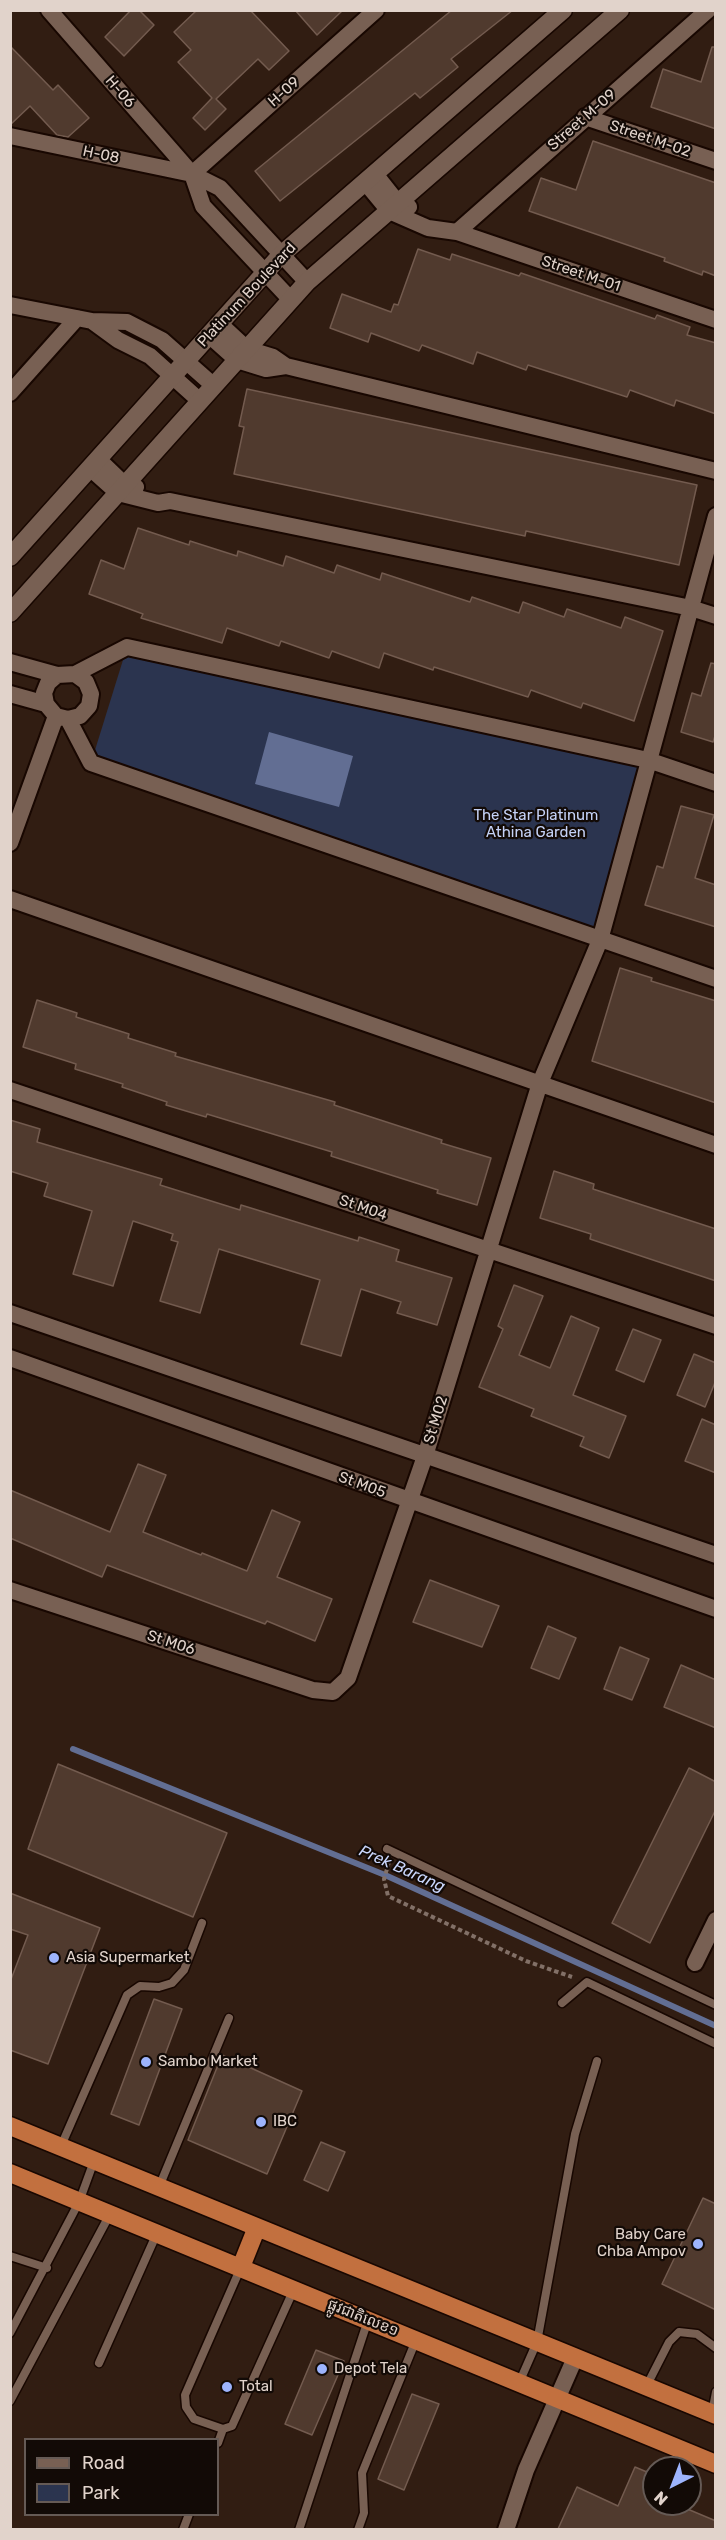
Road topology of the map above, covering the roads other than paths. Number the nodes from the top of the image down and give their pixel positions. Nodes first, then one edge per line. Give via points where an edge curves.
1 (49, 10) edge
2 (376, 10) edge
3 (563, 10) edge
4 (620, 10) edge
5 (708, 10) edge
6 (585, 117) junction
7 (10, 135) edge
8 (716, 161) edge
9 (192, 174) junction
10 (370, 178) junction
11 (394, 207) junction
12 (451, 230) junction
13 (281, 255) junction
14 (264, 273) junction
15 (307, 282) junction
16 (291, 300) junction
17 (10, 305) edge
18 (84, 320) junction
19 (716, 320) edge
20 (214, 329) junction
21 (242, 355) junction
22 (186, 360) junction
23 (172, 376) junction
24 (214, 386) junction
25 (10, 393) edge
26 (200, 401) junction
27 (94, 464) junction
28 (716, 471) edge
29 (122, 489) junction
30 (716, 516) edge
31 (10, 557) edge
32 (691, 608) junction
33 (10, 613) edge
34 (716, 616) edge
35 (10, 662) edge
36 (75, 674) junction
37 (57, 675) junction
38 (10, 694) edge
39 (57, 713) junction
40 (648, 760) junction
41 (716, 783) edge
42 (10, 843) edge
43 (10, 899) edge
44 (600, 940) junction
45 (716, 979) edge
46 (540, 1083) junction
47 (10, 1090) edge
48 (716, 1145) edge
49 (488, 1250) junction
50 (10, 1313) edge
51 (716, 1326) edge
52 (10, 1358) edge
53 (425, 1456) junction
54 (410, 1502) junction
55 (716, 1555) edge
56 (10, 1590) edge
57 (716, 1609) edge
58 (333, 1692) joint
59 (387, 1849) road end
60 (716, 1920) edge
61 (202, 1923) dead end
62 (695, 1964) dead end
63 (562, 2003) dead end
64 (716, 2005) edge
65 (229, 2018) dead end
66 (716, 2044) edge
67 (597, 2061) dead end
68 (10, 2126) edge
69 (61, 2146) junction
70 (94, 2160) junction
71 (10, 2173) edge
72 (159, 2187) junction
73 (79, 2202) junction
74 (110, 2214) junction
75 (257, 2228) junction
76 (157, 2233) junction
77 (10, 2256) edge
78 (241, 2267) junction
79 (47, 2268) junction
80 (294, 2289) junction
81 (368, 2320) junction
82 (10, 2334) edge
83 (416, 2340) junction
84 (537, 2342) junction
85 (716, 2348) edge
86 (575, 2358) junction
87 (99, 2363) dead end
88 (519, 2383) junction
89 (646, 2387) junction
90 (716, 2392) edge
91 (557, 2399) junction
92 (10, 2401) edge
93 (714, 2414) edge
94 (223, 2429) junction
95 (219, 2440) edge
96 (716, 2464) edge
97 (299, 2529) edge
98 (358, 2529) edge
99 (507, 2529) edge

1 - 9 street, H-06
2 - 9 street, H-09
3 - 10 street, Platinum Boulevard
4 - 11 street
5 - 6 street, Street M-09
6 - 8 street, Street M-02
6 - 12 street, Street M-09
7 - 9 street, H-08
9 - 13 street via 220,188
9 - 14 street via 203,206
10 - 11 street
10 - 13 street, Platinum Boulevard
11 - 12 street, Street M-01 via 428,228
11 - 15 street
12 - 19 street, Street M-01
13 - 14 street, Platinum Boulevard
13 - 15 street
14 - 16 street
14 - 20 street, Platinum Boulevard
15 - 16 street
16 - 21 street
17 - 18 street
18 - 22 street via 127,322 162,340
18 - 23 street via 150,356
18 - 25 street
20 - 21 street
20 - 22 street, Platinum Boulevard
21 - 24 street
21 - 28 street via 266,369 286,366
22 - 23 street, Platinum Boulevard
22 - 24 street
23 - 26 street
23 - 27 street, Platinum Boulevard
24 - 26 street
26 - 29 street
27 - 29 street
27 - 31 street, Platinum Boulevard
29 - 32 street via 161,494 170,501
29 - 33 street
30 - 32 street, St M02
32 - 34 street
32 - 40 street, St M02
35 - 37 street
36 - 37 street
36 - 39 street via 86,682 91,694 89,706 80,716
36 - 40 street via 127,647
37 - 39 street via 44,693
38 - 39 street
39 - 42 street
39 - 44 street via 91,763
40 - 41 street
40 - 44 street, St M02
43 - 46 street
44 - 45 street
44 - 46 street, St M02
46 - 48 street
46 - 49 street, St M02
47 - 49 street, St M04
49 - 51 street, St M04
49 - 53 street, St M02
50 - 53 street
52 - 54 street, St M05
53 - 54 street, St M02
53 - 55 street
54 - 57 street, St M05
54 - 58 street, St M02 via 348,1678
56 - 58 street, St M06 via 313,1690
59 - 64 lane
60 - 62 street
61 - 69 lane via 184,1970 172,1983 140,1986 127,1995
63 - 66 lane via 587,1982
65 - 72 lane
67 - 84 lane via 575,2134
68 - 69 highway
69 - 70 highway
70 - 72 highway
70 - 73 lane
71 - 73 highway, ផ្លូវជាតិលេខ១
72 - 75 highway
73 - 74 highway, ផ្លូវជាតិលេខ១
73 - 79 lane
74 - 76 highway, ផ្លូវជាតិលេខ១
74 - 92 lane
75 - 78 highway
75 - 84 highway
76 - 78 highway, ផ្លូវជាតិលេខ១
76 - 87 lane
77 - 79 lane
78 - 80 highway, ផ្លូវជាតិលេខ១
78 - 94 lane via 185,2395 186,2407 194,2419
79 - 82 lane
80 - 81 highway, ផ្លូវជាតិលេខ១
80 - 94 lane via 232,2426
81 - 83 highway, ផ្លូវជាតិលេខ១
81 - 97 lane
83 - 88 highway, ផ្លូវជាតិលេខ១
83 - 98 lane via 362,2473 364,2513
84 - 86 highway
84 - 88 lane
85 - 89 lane via 697,2334 679,2332 669,2342
86 - 89 highway
86 - 91 street
88 - 91 highway, ផ្លូវជាតិលេខ១
89 - 93 highway
90 - 93 lane
91 - 96 highway, ផ្លូវជាតិលេខ១
91 - 99 street via 525,2470
94 - 95 lane

